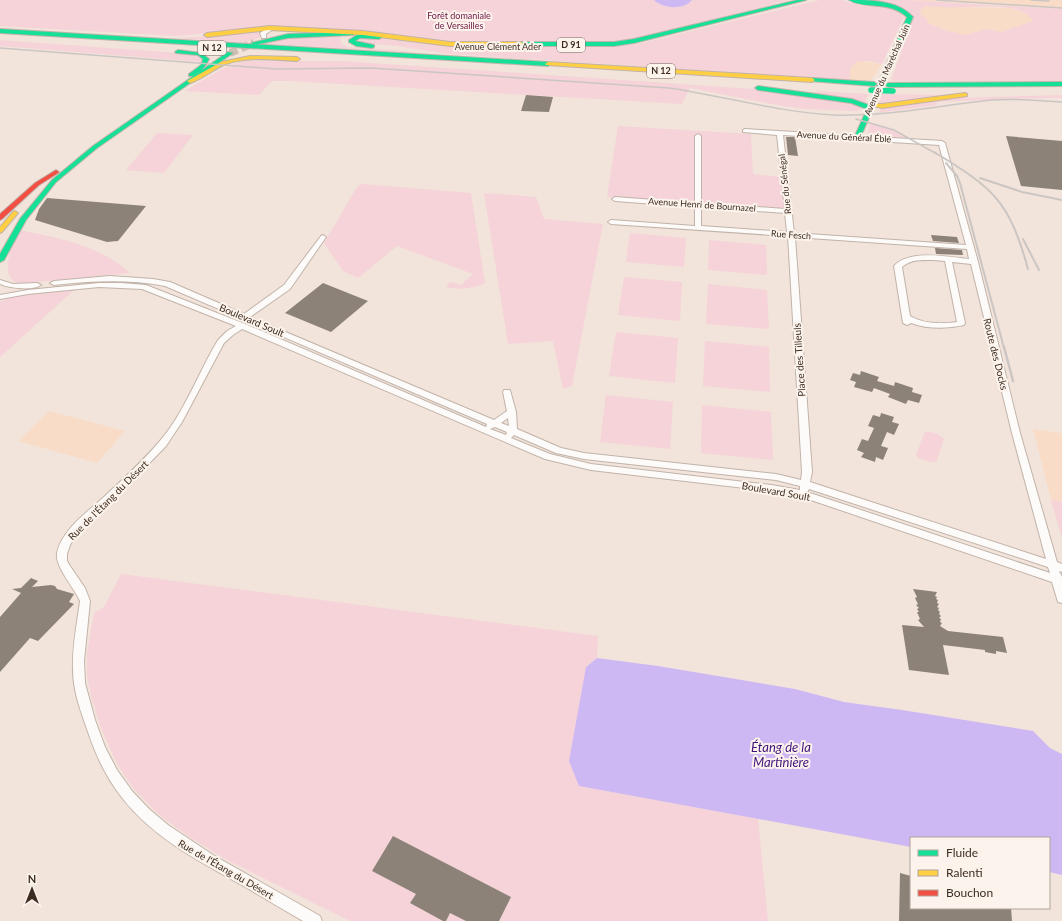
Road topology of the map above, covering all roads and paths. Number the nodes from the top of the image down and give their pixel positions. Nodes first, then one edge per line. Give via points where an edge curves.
1 (804, 0) edge
2 (810, 0) edge
3 (851, 0) edge
4 (248, 30) junction
5 (0, 31) edge
6 (338, 32) junction
7 (274, 34) junction
8 (0, 35) edge
9 (379, 37) junction
10 (48, 38) junction
11 (131, 39) junction
12 (396, 48) junction
13 (228, 53) tunnel mouth
14 (448, 58) junction
15 (375, 59) junction
16 (190, 80) junction
17 (711, 80) junction
18 (721, 84) dead end
19 (1062, 84) edge
20 (749, 87) dead end
21 (873, 87) junction
22 (890, 88) junction
23 (1062, 91) edge
24 (976, 95) dead end
25 (871, 107) junction
26 (745, 131) dead end
27 (780, 133) junction
28 (698, 136) dead end
29 (858, 138) junction
30 (942, 143) joint
31 (50, 180) junction
32 (615, 199) dead end
33 (698, 205) junction
34 (788, 211) junction
35 (0, 218) edge
36 (611, 222) dead end
37 (698, 229) junction
38 (0, 231) edge
39 (791, 236) junction
40 (323, 237) dead end
41 (0, 242) edge
42 (970, 247) junction
43 (948, 259) junction
44 (0, 260) edge
45 (974, 262) junction
46 (0, 282) edge
47 (0, 297) edge
48 (244, 321) junction
49 (506, 392) dead end
50 (512, 412) junction
51 (492, 423) junction
52 (487, 432) junction
53 (513, 432) junction
54 (507, 440) junction
55 (716, 470) junction
56 (715, 482) junction
57 (805, 484) junction
58 (803, 494) junction
59 (1058, 566) edge
60 (1059, 579) edge
61 (1062, 599) edge
62 (315, 921) edge

1 - 6 main road, Avenue Clément Ader / D 91 via 634,42 614,44 450,44
2 - 9 main road, Avenue Clément Ader / D 91 via 618,46 448,46
3 - 25 main road, Avenue du Maréchal Juin via 900,8 910,17
4 - 6 main road via 270,28
4 - 7 main road
4 - 11 main road
5 - 11 main road, N 12
6 - 7 main road, Avenue Clément Ader / D 91
6 - 9 main road, Avenue Clément Ader / D 91
6 - 12 main road via 346,45
7 - 7 main road, Avenue Clément Ader / D 91 via 251,42 264,37
8 - 10 main road, N 12
9 - 12 main road via 359,36 352,41 356,44
10 - 15 main road, N 12
10 - 16 main road via 54,41 199,54 206,59
11 - 14 main road, N 12
12 - 14 main road
13 - 16 main road
14 - 21 main road, N 12
15 - 16 main road via 241,59 220,64
15 - 17 main road, N 12
16 - 31 main road via 89,147
17 - 18 main road
17 - 21 main road, N 12
19 - 22 main road, N 12
20 - 25 main road via 852,101
21 - 22 main road, N 12
22 - 23 main road, N 12 via 996,92
24 - 25 main road via 947,96
25 - 29 main road, Avenue du Maréchal Juin
26 - 27 street, Avenue du Général Éblé
27 - 29 street, Avenue du Général Éblé
27 - 34 street, Rue du Sénégal
28 - 33 street
29 - 30 street, Avenue du Général Éblé
30 - 42 street, Route des Docks
31 - 35 main road via 26,194
31 - 38 main road
31 - 41 main road
31 - 44 main road via 15,231
32 - 33 street, Avenue Henri de Bournazel
33 - 34 street, Avenue Henri de Bournazel
33 - 37 street
34 - 39 street, Rue du Sénégal
36 - 37 street, Rue Fesch
37 - 39 street, Rue Fesch
39 - 42 street, Rue Fesch
39 - 57 street, Place des Tilleuls
40 - 48 street, Rue de l'Étang du Désert via 287,287
42 - 45 street, Route des Docks
43 - 43 street via 961,324 939,325 906,320 899,263 908,260
43 - 45 street
45 - 59 street, Route des Docks via 997,360
46 - 48 street, Boulevard Soult via 12,286 98,278 154,281 177,288
47 - 48 street, Boulevard Soult via 99,285 143,287
48 - 51 street, Boulevard Soult
48 - 52 street, Boulevard Soult
48 - 62 street, Rue de l'Étang du Désert via 221,342 178,422 163,444 73,532 62,551 62,561 82,591 85,601 78,670 80,690 93,733 110,771 128,798 150,820 183,845
49 - 50 street
50 - 51 street
50 - 53 street
51 - 52 street
51 - 53 street, Boulevard Soult
52 - 54 street, Boulevard Soult
53 - 54 street
53 - 55 street, Boulevard Soult via 559,451 584,456
54 - 56 street, Boulevard Soult via 570,464
55 - 56 street
55 - 57 street, Boulevard Soult
56 - 58 street, Boulevard Soult
57 - 58 street, Place des Tilleuls
57 - 59 street, Boulevard Soult
58 - 60 street, Boulevard Soult
59 - 60 street, Route des Docks
60 - 61 street, Route des Docks

